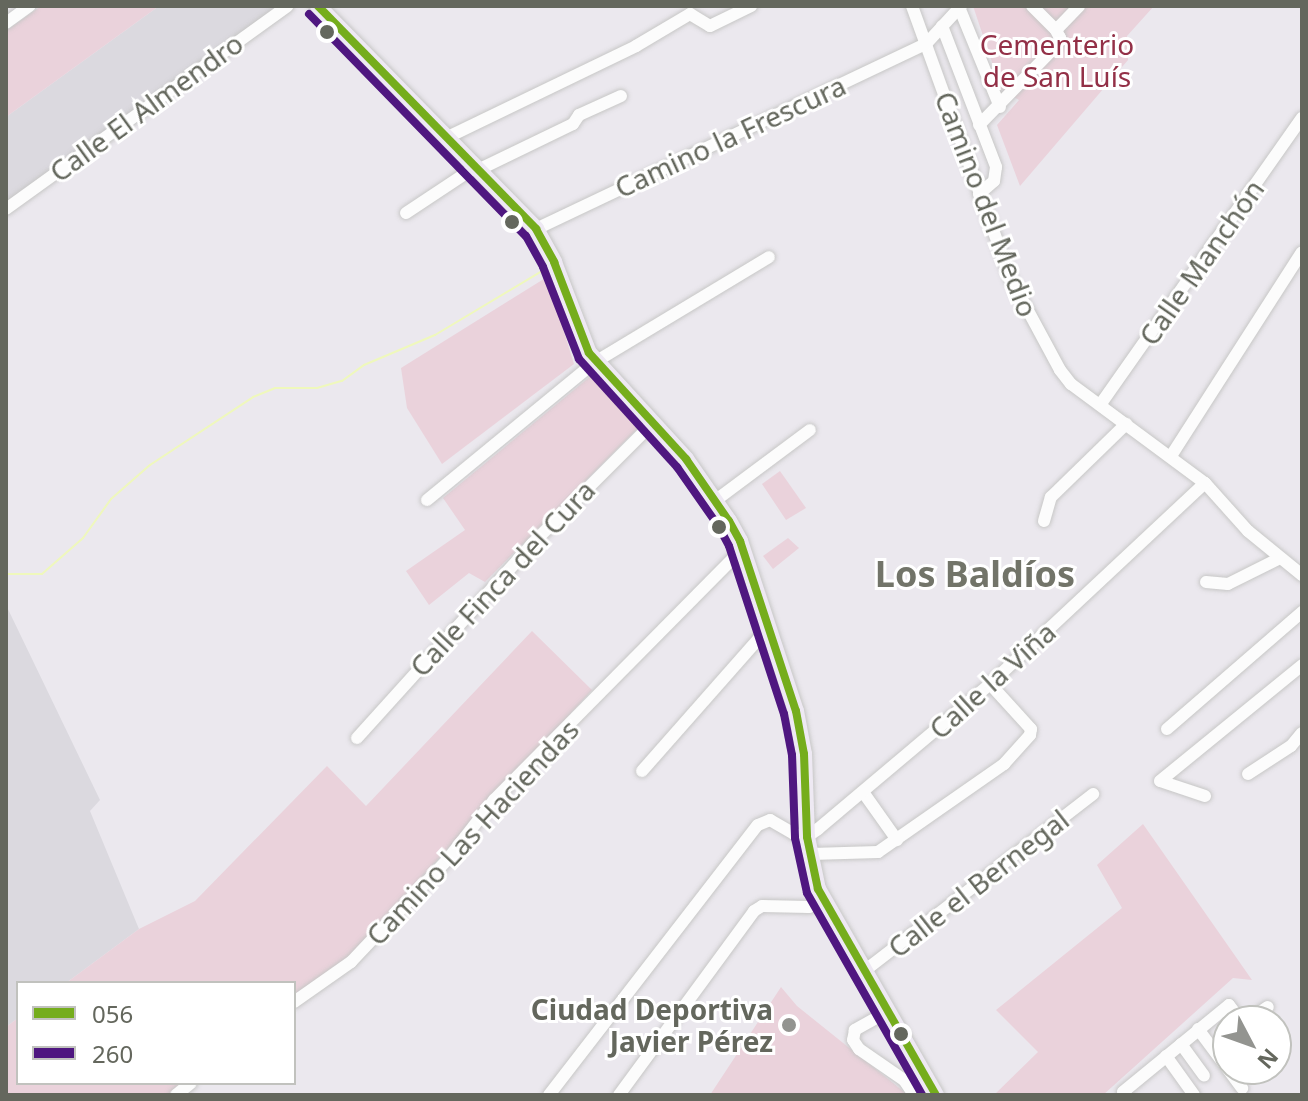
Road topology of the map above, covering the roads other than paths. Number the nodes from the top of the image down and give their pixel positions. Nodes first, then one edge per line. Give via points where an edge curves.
1 (29, 6) edge
2 (287, 6) edge
3 (318, 6) edge
4 (751, 6) edge
5 (1032, 6) edge
6 (1079, 6) edge
7 (960, 7) edge
8 (918, 9) edge
9 (6, 23) edge
10 (942, 26) junction
11 (1056, 30) junction
12 (926, 44) junction
13 (621, 96) dead end
14 (1000, 107) junction
15 (1302, 118) edge
16 (979, 125) junction
17 (448, 137) junction
18 (478, 168) junction
19 (979, 194) junction
20 (6, 209) edge
21 (406, 213) dead end
22 (536, 229) junction
23 (1302, 252) edge
24 (769, 257) dead end
25 (595, 362) junction
26 (1100, 405) junction
27 (653, 423) junction
28 (1126, 424) junction
29 (810, 430) dead end
30 (1171, 456) junction
31 (1205, 483) junction
32 (427, 500) dead end
33 (716, 500) junction
34 (1044, 521) dead end
35 (742, 549) junction
36 (1280, 558) junction
37 (1302, 575) edge
38 (1206, 582) dead end
39 (1302, 612) edge
40 (769, 627) junction
41 (1302, 665) edge
42 (990, 684) junction
43 (1167, 729) dead end
44 (1302, 733) edge
45 (357, 738) dead end
46 (642, 771) dead end
47 (1248, 774) dead end
48 (863, 792) junction
49 (1093, 794) dead end
50 (1205, 796) dead end
51 (807, 837) junction
52 (897, 840) junction
53 (811, 854) junction
54 (823, 903) junction
55 (863, 972) junction
56 (296, 1001) edge
57 (887, 1012) junction
58 (1212, 1018) edge
59 (1198, 1029) junction
60 (1181, 1044) junction
61 (1166, 1056) junction
62 (1204, 1076) dead end
63 (1242, 1088) dead end
64 (549, 1095) edge
65 (619, 1095) edge
66 (914, 1095) edge
67 (936, 1095) edge
68 (1126, 1095) edge
69 (1194, 1095) edge

1 - 9 street
2 - 20 street, Calle El Almendro
3 - 17 main road
4 - 17 street via 710,26 690,14 636,46
5 - 11 street
6 - 11 street
7 - 10 street
7 - 14 street
8 - 12 street, Camino del Medio
10 - 12 street
10 - 16 street
11 - 14 street via 1057,45
12 - 19 street, Camino del Medio
12 - 22 street, Camino la Frescura
13 - 18 street
14 - 16 street
15 - 26 street, Calle Manchón
16 - 19 street via 996,175
17 - 18 main road
18 - 21 street
18 - 22 main road
19 - 26 street, Camino del Medio via 1011,279 1051,357 1071,384
22 - 25 main road
23 - 30 street
24 - 25 street
25 - 27 main road
25 - 32 street
26 - 28 street, Camino del Medio
27 - 33 main road
27 - 45 street, Calle Finca del Cura via 532,544
28 - 30 street, Camino del Medio
28 - 34 street via 1051,497
29 - 33 street
30 - 31 street, Camino del Medio
31 - 36 street, Camino del Medio
31 - 42 street, Calle la Viña
33 - 35 main road
35 - 40 main road
35 - 56 street, Camino Las Haciendas via 494,800 472,831 351,962
36 - 37 street, Camino del Medio
36 - 38 street via 1228,584
39 - 43 street
40 - 46 street
40 - 51 main road via 804,754
41 - 50 street via 1160,781
42 - 48 street, Calle la Viña
42 - 52 street via 1031,729 1030,735 1004,764
44 - 47 street
48 - 51 street, Calle la Viña
48 - 52 street
49 - 55 street, Calle el Bernegal
51 - 53 main road
51 - 64 street via 770,820 758,825
52 - 53 street via 866,854
53 - 54 main road
54 - 55 main road
54 - 65 street via 762,906 754,911
55 - 57 main road
57 - 66 street via 855,1030 853,1040 904,1080
57 - 67 main road
58 - 59 street
59 - 60 street
59 - 63 street
60 - 61 street
60 - 62 street
61 - 68 street via 1123,1092
61 - 69 street

